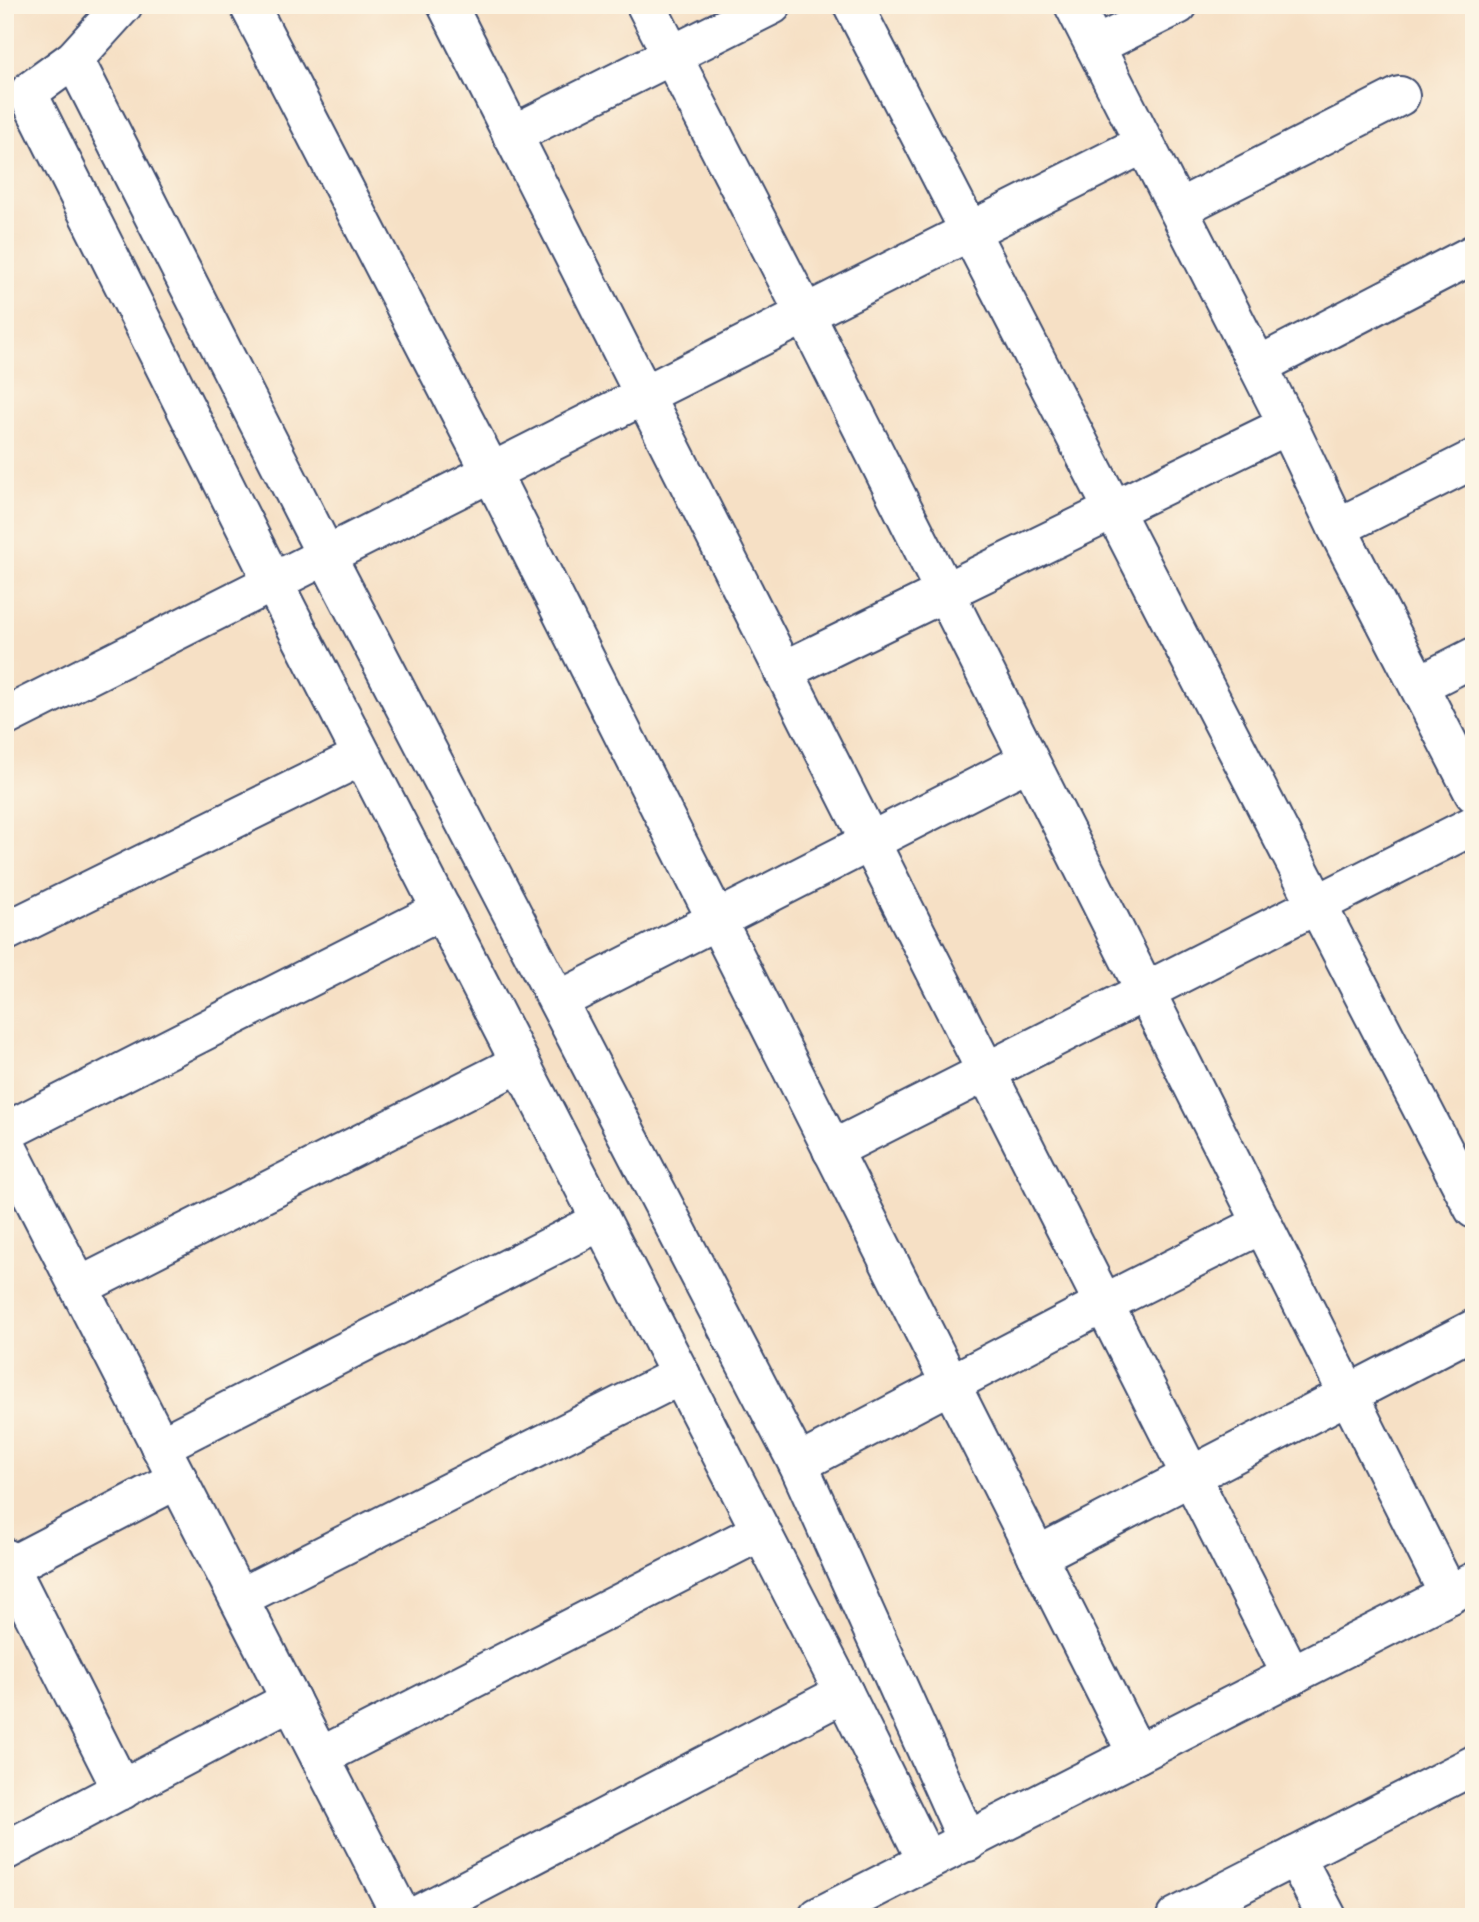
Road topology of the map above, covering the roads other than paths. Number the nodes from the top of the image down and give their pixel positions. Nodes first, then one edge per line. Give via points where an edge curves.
1 (124, 5) edge
2 (249, 5) edge
3 (447, 5) edge
4 (646, 5) edge
5 (772, 5) edge
6 (853, 5) edge
7 (1074, 5) edge
8 (1178, 5) edge
9 (1095, 46) junction
10 (671, 54) junction
11 (74, 59) junction
12 (1400, 96) dead end
13 (512, 135) junction
14 (1144, 143) junction
15 (1178, 209) junction
16 (970, 231) junction
17 (1474, 254) edge
18 (805, 314) junction
19 (1258, 366) junction
20 (645, 395) junction
21 (1288, 425) junction
22 (1474, 459) edge
23 (491, 472) junction
24 (1114, 510) junction
25 (1337, 528) junction
26 (326, 555) junction
27 (273, 582) junction
28 (944, 593) junction
29 (1474, 657) edge
30 (783, 671) junction
31 (1419, 685) junction
32 (5, 717) edge
33 (362, 756) junction
34 (1028, 761) junction
35 (1474, 793) edge
36 (1474, 825) edge
37 (870, 842) junction
38 (1317, 904) junction
39 (442, 910) junction
40 (716, 920) junction
41 (5, 932) edge
42 (1144, 991) junction
43 (558, 1001) junction
44 (520, 1063) junction
45 (986, 1072) junction
46 (5, 1132) edge
47 (5, 1143) edge
48 (832, 1150) junction
49 (1474, 1209) edge
50 (601, 1221) junction
51 (1262, 1224) junction
52 (79, 1287) junction
53 (1103, 1304) junction
54 (1474, 1329) edge
55 (681, 1376) junction
56 (950, 1384) junction
57 (1348, 1394) junction
58 (160, 1446) junction
59 (798, 1464) junction
60 (1192, 1476) junction
61 (178, 1479) junction
62 (761, 1531) junction
63 (1037, 1556) junction
64 (7, 1564) edge
65 (1461, 1588) edge
66 (239, 1598) junction
67 (1292, 1676) junction
68 (844, 1693) junction
69 (291, 1700) junction
70 (1137, 1754) junction
71 (320, 1758) junction
72 (1474, 1765) edge
73 (122, 1790) junction
74 (968, 1842) junction
75 (5, 1851) edge
76 (1295, 1856) junction
77 (927, 1861) junction
78 (402, 1917) edge
79 (414, 1917) edge
80 (818, 1917) edge
81 (1176, 1917) edge
82 (1326, 1917) edge

1 - 11 street
2 - 23 street
3 - 13 street
4 - 10 street
5 - 10 street
6 - 16 street
7 - 9 street
8 - 9 street
9 - 14 street
10 - 13 street
10 - 18 street
11 - 26 street
11 - 27 street via 30,91 30,98
12 - 15 street
13 - 20 street
14 - 15 street
14 - 16 street
15 - 19 street
16 - 18 street
16 - 24 street
17 - 19 street
18 - 20 street
18 - 28 street
19 - 21 street
20 - 23 street
20 - 30 street
21 - 24 street
21 - 25 street
22 - 25 street
23 - 26 street
23 - 40 street
24 - 28 street
24 - 38 street
25 - 31 street
26 - 27 street
26 - 43 street
27 - 32 street
27 - 33 street
28 - 30 street
28 - 34 street
29 - 31 street
30 - 37 street
31 - 35 street
33 - 39 street
33 - 41 street
34 - 37 street
34 - 42 street
36 - 38 street
37 - 40 street
37 - 45 street
38 - 42 street
38 - 49 street
39 - 44 street
39 - 46 street
40 - 43 street
40 - 48 street
42 - 45 street
42 - 51 street
43 - 59 street
44 - 50 street
44 - 52 street
45 - 48 street
45 - 53 street
47 - 52 street
48 - 56 street
50 - 55 street
50 - 58 street
51 - 53 street
51 - 57 street
52 - 58 street
53 - 56 street
53 - 60 street
54 - 57 street
55 - 62 street
55 - 66 street
56 - 59 street
56 - 63 street
57 - 60 street
57 - 65 street
58 - 61 street
59 - 74 street
60 - 63 street
60 - 67 street
61 - 64 street
61 - 66 street
62 - 68 street
62 - 71 street
63 - 70 street
64 - 73 street
65 - 67 street
66 - 69 street
67 - 70 street
68 - 77 street
68 - 79 street
69 - 71 street
69 - 73 street
70 - 74 street
71 - 78 street
72 - 76 street
73 - 75 street
74 - 77 street
76 - 81 street
76 - 82 street
77 - 80 street

